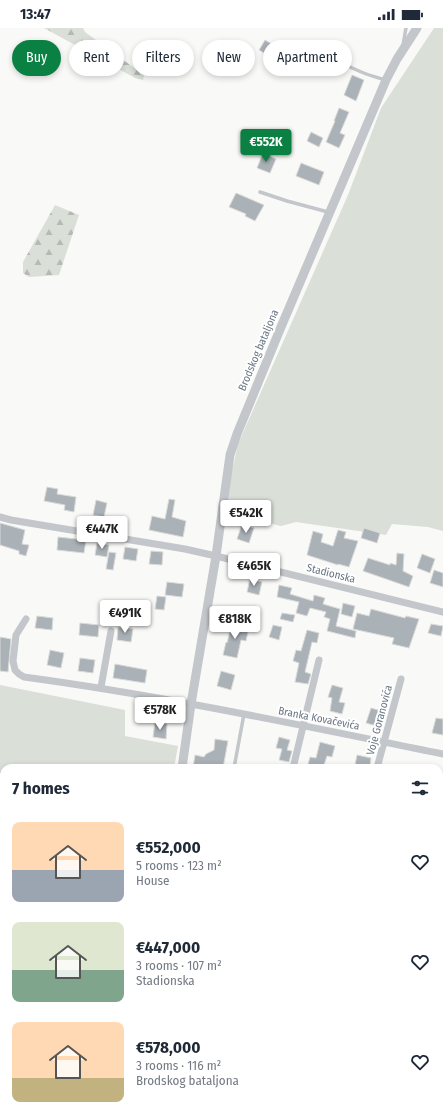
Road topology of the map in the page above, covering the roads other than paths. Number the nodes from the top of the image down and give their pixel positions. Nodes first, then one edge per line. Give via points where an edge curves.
1 (406, 28) edge
2 (417, 28) edge
3 (402, 51) junction
4 (352, 68) edge
5 (386, 80) junction
6 (260, 192) dead end
7 (330, 212) junction
8 (0, 516) edge
9 (216, 556) junction
10 (443, 612) edge
11 (26, 619) dead end
12 (111, 631) dead end
13 (319, 660) dead end
14 (401, 678) dead end
15 (101, 687) junction
16 (191, 704) junction
17 (244, 714) junction
18 (302, 725) junction
19 (384, 742) junction
20 (443, 754) edge
21 (183, 764) edge
22 (235, 764) edge
23 (293, 764) edge
24 (378, 764) edge

1 - 3 lane
2 - 3 street, Brodskog bataljona
3 - 5 street, Brodskog bataljona
4 - 5 lane
5 - 7 street, Brodskog bataljona
6 - 7 lane
7 - 9 street, Brodskog bataljona via 230,455
8 - 9 street, Stadionska
9 - 10 street, Stadionska
9 - 16 street, Brodskog bataljona
11 - 15 street via 16,635 13,661 19,674 24,677
12 - 15 street
13 - 18 street
14 - 19 street, Voje Goranovića
15 - 16 street
16 - 17 street, Branka Kovačevića
16 - 21 street, Brodskog bataljona
17 - 18 street, Branka Kovačevića
17 - 22 lane
18 - 19 street, Branka Kovačevića
18 - 23 street
19 - 20 street, Branka Kovačevića
19 - 24 street, Voje Goranovića

